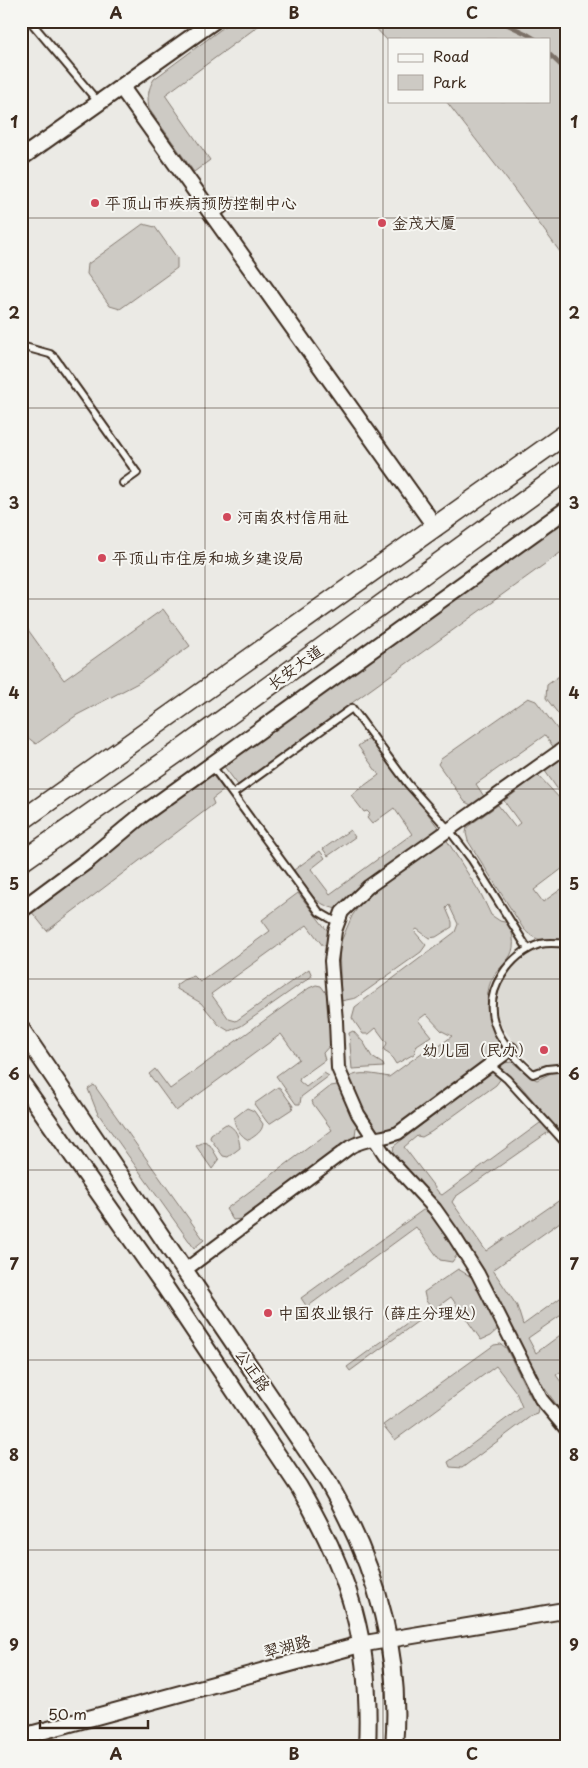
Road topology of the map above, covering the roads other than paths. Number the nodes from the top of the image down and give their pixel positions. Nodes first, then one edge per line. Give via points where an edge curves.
1 (30, 21) edge
2 (214, 21) edge
3 (122, 88) junction
4 (99, 104) junction
5 (21, 158) edge
6 (233, 202) dead end
7 (213, 216) junction
8 (21, 346) edge
9 (567, 433) edge
10 (567, 470) edge
11 (123, 483) dead end
12 (567, 508) edge
13 (436, 528) junction
14 (567, 746) edge
15 (212, 765) junction
16 (233, 794) junction
17 (21, 821) edge
18 (449, 830) junction
19 (21, 862) edge
20 (21, 910) edge
21 (338, 923) junction
22 (567, 944) edge
23 (528, 949) junction
24 (21, 1029) edge
25 (511, 1049) junction
26 (490, 1065) junction
27 (567, 1067) edge
28 (21, 1082) edge
29 (374, 1139) junction
30 (567, 1145) edge
31 (186, 1270) junction
32 (567, 1430) edge
33 (567, 1610) edge
34 (388, 1640) junction
35 (362, 1644) junction
36 (21, 1737) edge
37 (368, 1747) edge
38 (394, 1747) edge

1 - 4 lane
2 - 3 street
3 - 4 street
3 - 7 street
4 - 5 street
6 - 7 lane
7 - 13 street
8 - 11 lane via 55,358 137,472
9 - 13 main road, 长安大道
10 - 19 main road, 长安大道
12 - 15 street
13 - 17 main road, 长安大道
14 - 18 street
15 - 16 lane
15 - 20 street via 142,815
16 - 18 lane via 352,708 408,784
16 - 21 lane via 319,912
18 - 21 street via 368,887 342,912
18 - 23 lane via 472,860
21 - 29 street via 331,961 338,1068 358,1114
22 - 23 lane via 542,944
23 - 25 lane via 504,971 492,1002 499,1035
24 - 31 main road, 公正路
25 - 26 street
25 - 27 lane via 533,1074
26 - 29 street via 398,1133
26 - 30 lane via 507,1079
28 - 35 main road, 公正路 via 300,1487 334,1553 351,1597
29 - 31 street via 360,1141 350,1147
29 - 32 street via 452,1233 478,1274 541,1399
31 - 34 main road, 公正路 via 346,1512 371,1570
33 - 34 street, 翠湖路
34 - 35 street, 翠湖路
34 - 38 main road, 公正路 via 393,1673
35 - 36 street, 翠湖路
35 - 37 main road, 公正路 via 369,1719

